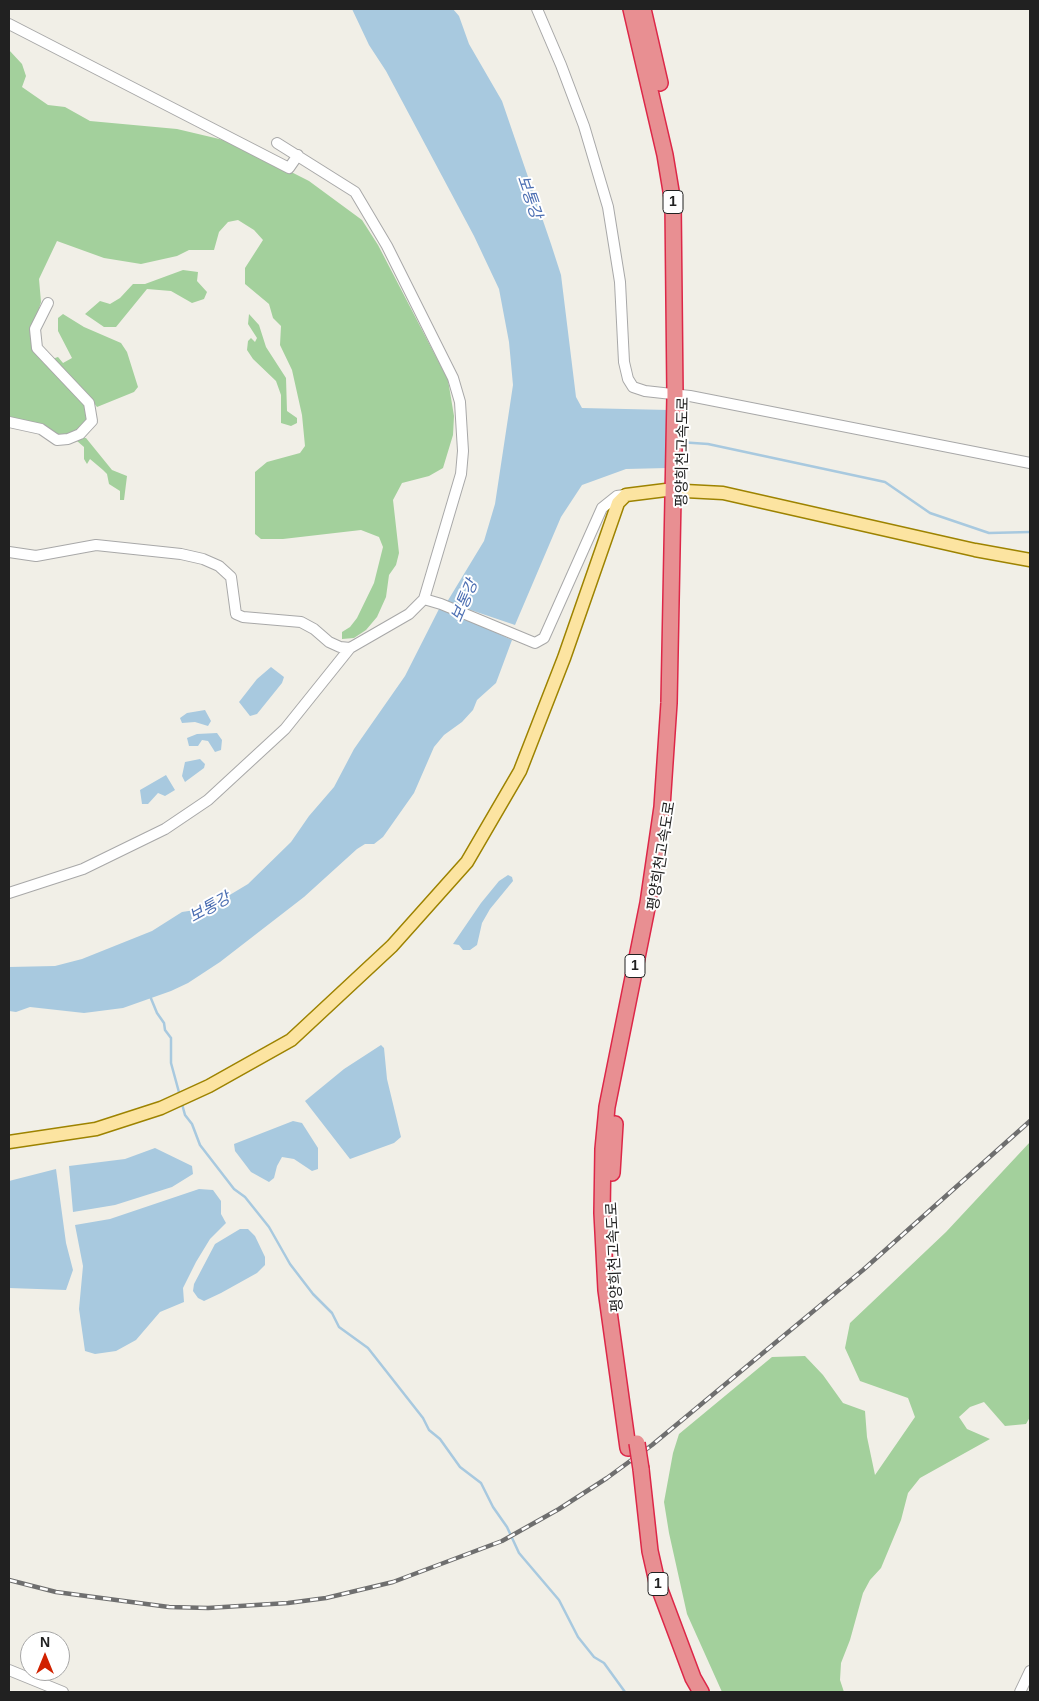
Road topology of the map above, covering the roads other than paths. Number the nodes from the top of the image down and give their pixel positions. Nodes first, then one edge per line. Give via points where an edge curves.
1 (536, 9) edge
2 (632, 9) edge
3 (643, 9) edge
4 (9, 24) edge
5 (277, 143) dead end
6 (298, 155) junction
7 (48, 303) dead end
8 (679, 397) junction
9 (9, 422) edge
10 (1030, 463) edge
11 (678, 486) junction
12 (626, 495) junction
13 (9, 552) edge
14 (1030, 560) edge
15 (424, 599) junction
16 (350, 648) junction
17 (9, 893) edge
18 (9, 1142) edge
19 (637, 1471) junction
20 (9, 1670) edge
21 (1030, 1670) edge
22 (63, 1692) edge
23 (690, 1692) edge
24 (701, 1692) edge
25 (1020, 1692) edge

1 - 8 street via 562,65 608,207 620,282 623,354 628,379 639,390
2 - 8 highway, 평양희천고속도로 / 1 via 673,203
3 - 8 highway, 평양희천고속도로 / 1 via 654,49 680,200 683,255
4 - 6 street via 289,168
5 - 6 street
6 - 15 street via 355,192 443,357 460,402 464,451 461,474
7 - 9 street via 35,329 37,348 89,403 92,421 80,434 57,440 41,429
8 - 10 street
8 - 11 highway, 평양희천고속도로 / 1
11 - 12 main road
11 - 14 main road
11 - 19 highway, 평양희천고속도로 / 1, bridge via 677,714 671,804 622,1073 612,1172 618,1329
12 - 15 street via 617,496 602,508 544,638 535,643
12 - 18 main road via 618,503 564,658 520,771 467,862 392,946 291,1040 209,1086 161,1108 96,1129
13 - 16 street via 36,556 96,544 203,559 219,566 230,577 236,614 301,622 329,642
15 - 16 street via 409,614
16 - 17 street via 285,729 208,800 165,830 83,869
19 - 23 highway, 평양희천고속도로 / 1 via 650,1590
19 - 24 highway, 평양희천고속도로 / 1 via 657,1582
20 - 22 street
21 - 25 street

